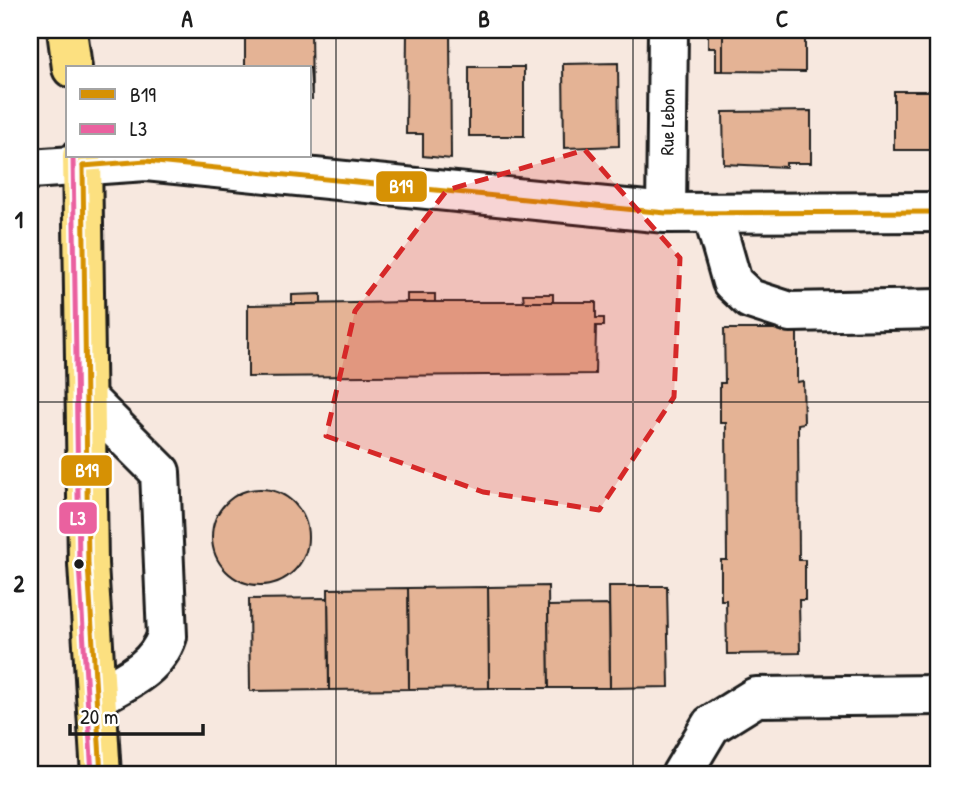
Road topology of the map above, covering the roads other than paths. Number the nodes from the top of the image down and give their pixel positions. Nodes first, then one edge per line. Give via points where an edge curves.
1 (67, 30) edge
2 (668, 30) edge
3 (72, 66) edge
4 (82, 161) edge
5 (30, 169) edge
6 (939, 212) edge
7 (666, 213) junction
8 (713, 215) junction
9 (939, 309) edge
10 (86, 398) junction
11 (939, 695) edge
12 (97, 697) junction
13 (102, 775) edge
14 (681, 775) edge

1 - 3 main road
2 - 7 street, Rue Lebon
4 - 5 street
4 - 7 street via 146,161
4 - 10 main road
6 - 8 street
7 - 8 street
8 - 9 street via 732,282 750,299 790,312
10 - 12 main road via 88,564
10 - 12 street via 160,472 167,636 161,653 140,673
11 - 14 street via 755,696 711,725
12 - 13 main road

